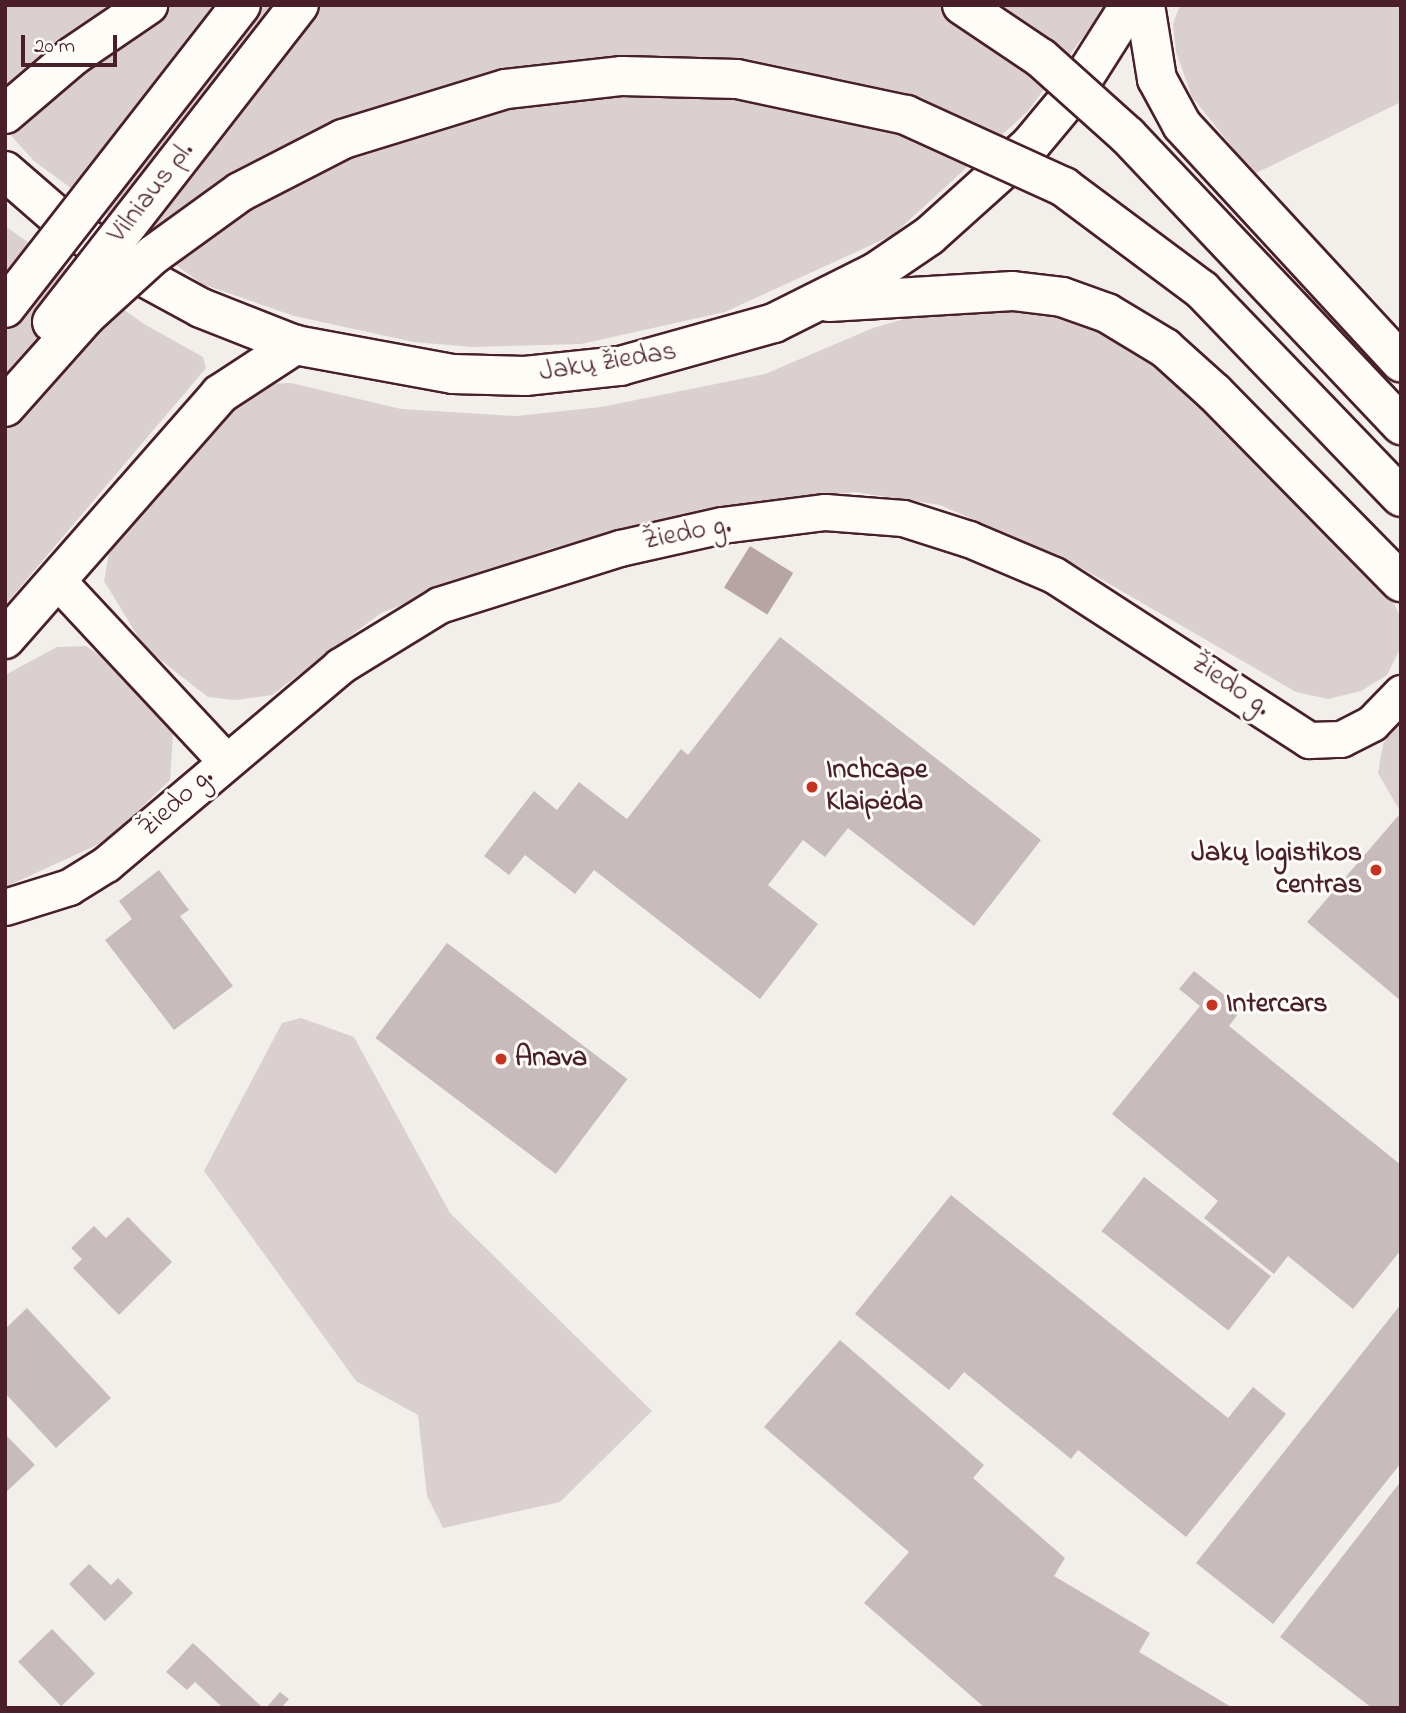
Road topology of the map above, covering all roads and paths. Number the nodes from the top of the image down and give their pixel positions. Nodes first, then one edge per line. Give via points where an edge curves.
1 (148, 5) edge
2 (241, 5) edge
3 (299, 5) edge
4 (962, 5) edge
5 (1130, 5) edge
6 (1145, 5) edge
7 (5, 114) edge
8 (5, 170) edge
9 (820, 302) junction
10 (5, 309) edge
11 (295, 345) junction
12 (1401, 362) edge
13 (5, 381) edge
14 (5, 407) edge
15 (1401, 425) edge
16 (1401, 497) edge
17 (56, 579) junction
18 (1401, 582) edge
19 (5, 639) edge
20 (1401, 693) edge
21 (225, 761) junction
22 (5, 907) edge

1 - 7 highway via 73,56
2 - 10 highway, Vilniaus pl., bridge
3 - 13 highway, Vilniaus pl., bridge
4 - 15 highway, bridge via 1041,58 1128,136
5 - 9 highway, Jakų žiedas via 1076,90 989,186 929,236
6 - 12 highway via 1157,79 1182,125
8 - 11 highway, Jakų žiedas via 66,224 135,272 201,308
9 - 11 highway, Jakų žiedas via 673,356 572,373 453,374
9 - 18 highway via 1013,291 1062,297 1107,313 1165,348
11 - 17 highway via 220,394
14 - 16 highway, bridge via 86,316 153,255 240,192 342,139 506,89 622,76 737,79 906,115 1013,158 1083,199 1202,290
17 - 19 highway
17 - 21 street
20 - 21 street, Žiedo g. via 1362,728 1341,739 1309,740 1054,575 903,518 825,512 620,548 439,605 340,666
21 - 22 street, Žiedo g. via 106,864 69,887

